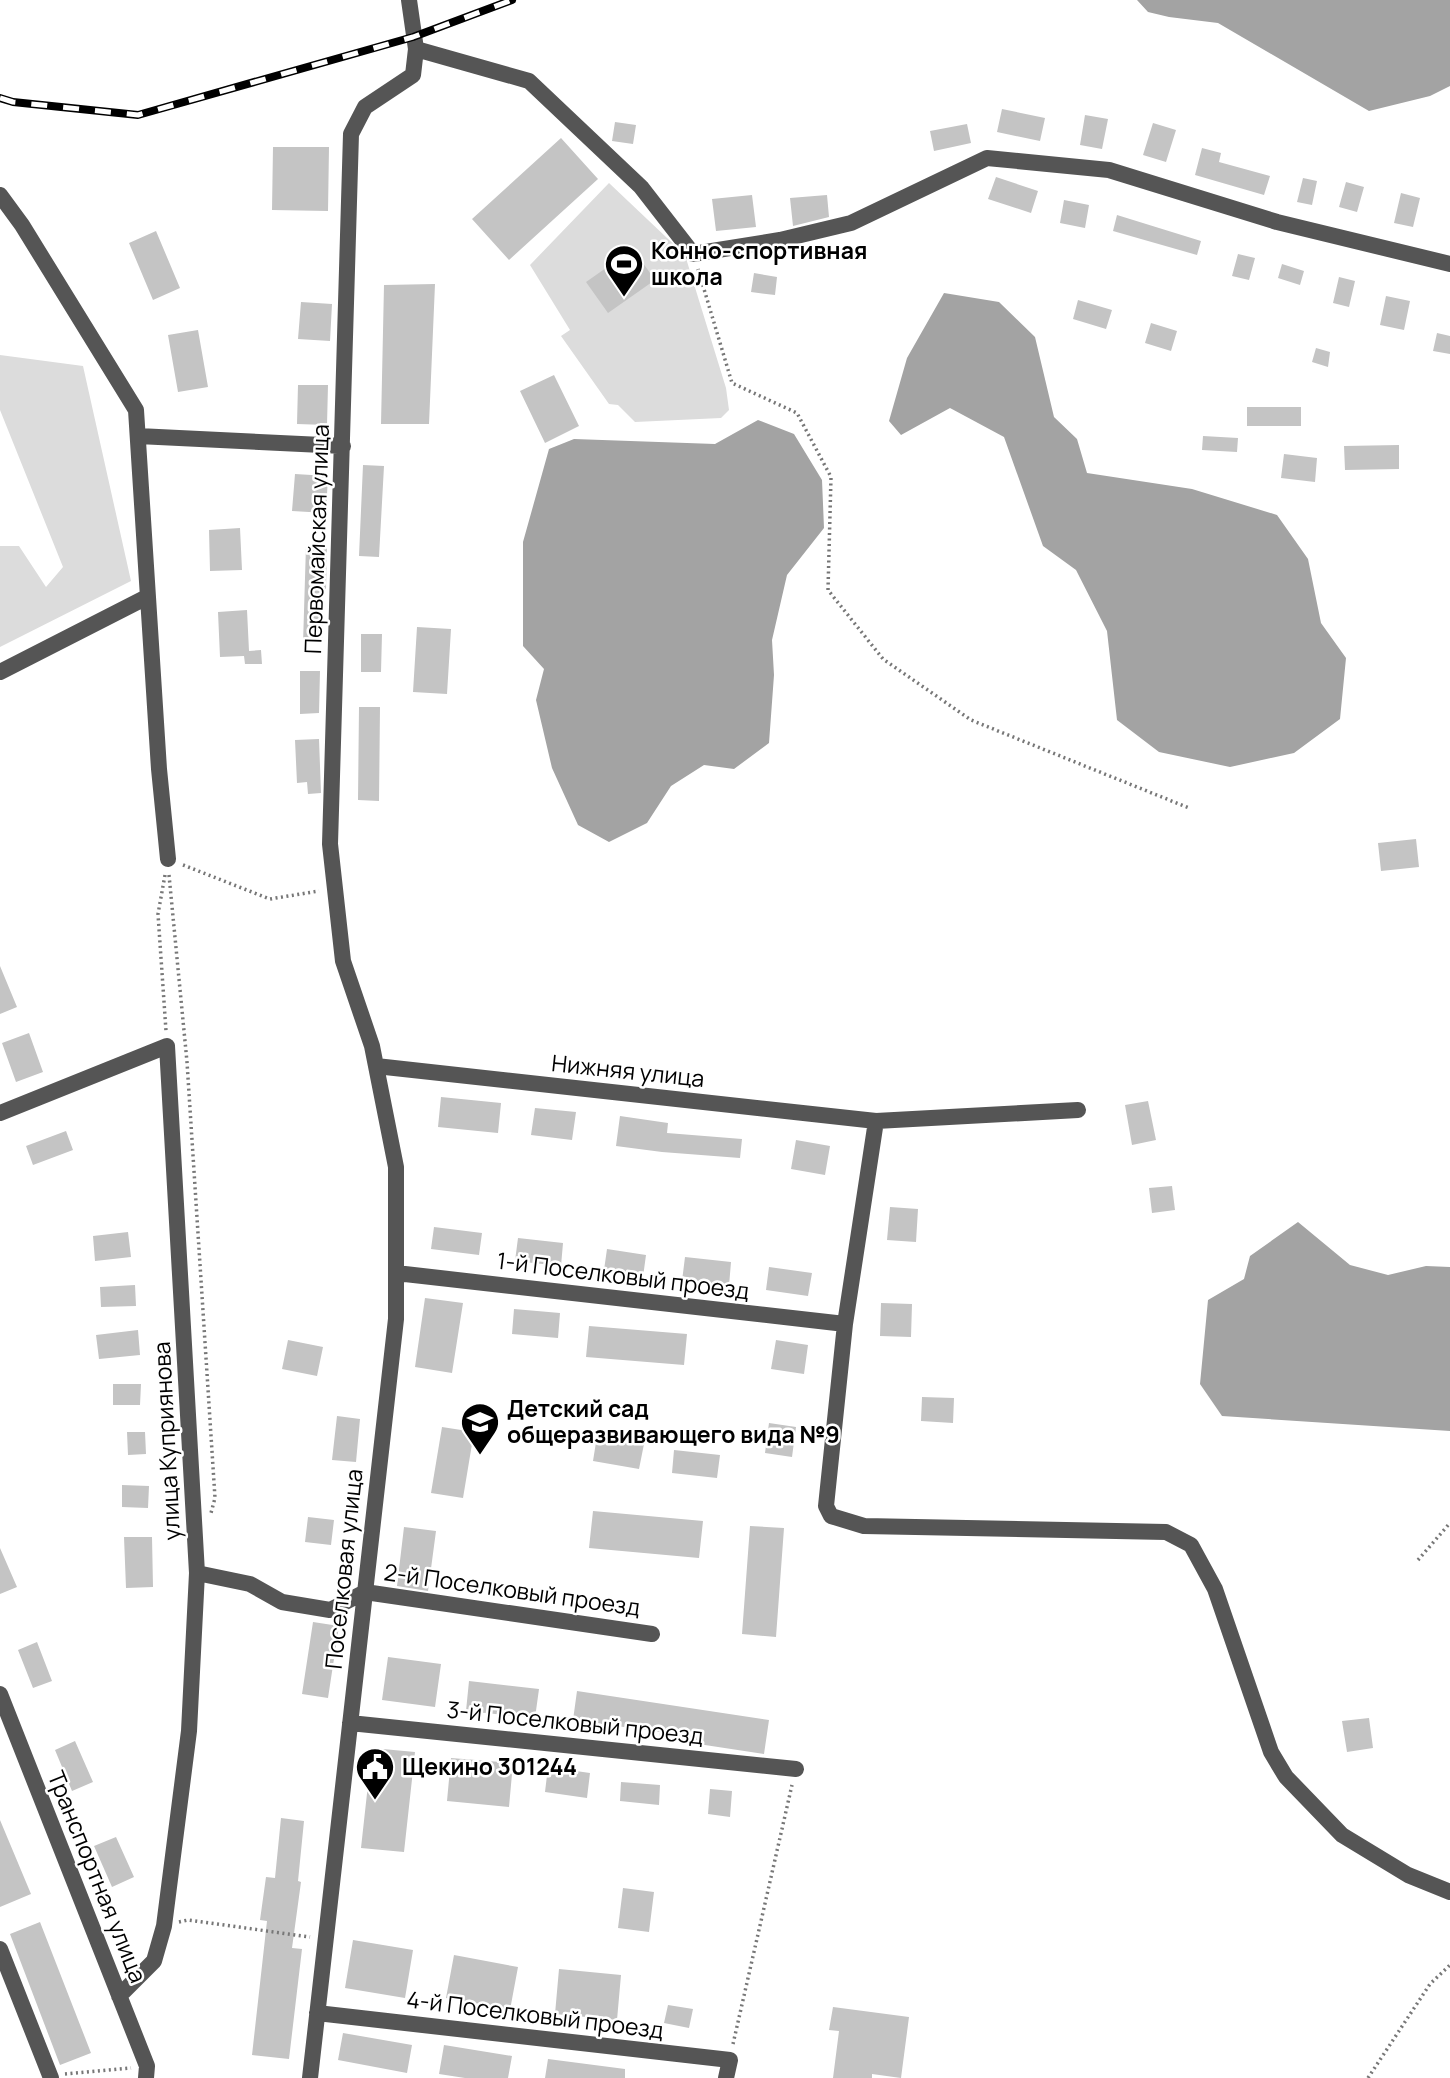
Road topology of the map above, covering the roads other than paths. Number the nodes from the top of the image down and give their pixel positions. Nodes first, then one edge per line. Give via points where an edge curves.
1 (409, 0) edge
2 (414, 43) junction
3 (0, 195) edge
4 (1450, 264) edge
5 (138, 436) junction
6 (343, 446) junction
7 (147, 597) junction
8 (0, 672) edge
9 (168, 859) road end
10 (376, 1066) junction
11 (1078, 1110) dead end
12 (0, 1113) edge
13 (876, 1121) junction
14 (396, 1273) junction
15 (845, 1324) junction
16 (197, 1573) junction
17 (365, 1592) junction
18 (652, 1633) dead end
19 (0, 1695) edge
20 (350, 1723) junction
21 (796, 1769) road end
22 (1450, 1892) edge
23 (0, 1949) edge
24 (119, 1996) junction
25 (317, 2013) junction
26 (146, 2072) edge
27 (51, 2077) edge
28 (310, 2078) edge
29 (726, 2078) edge

1 - 2 street
2 - 4 street via 529,81 641,187 693,254 851,223 987,158 1110,170 1277,222
2 - 6 street, Первомайская улица via 412,75 365,107 351,134
3 - 5 street via 136,410
5 - 6 street
5 - 7 street
6 - 10 street, Первомайская улица via 330,844 343,961
7 - 8 street
7 - 9 street
10 - 13 street, Нижняя улица
10 - 14 street, Поселковая улица via 396,1167
11 - 13 street, Нижняя улица
12 - 16 street, улица Куприянова via 167,1046
13 - 15 street
14 - 15 street, 1-й Поселковый проезд
14 - 17 street, Поселковая улица via 396,1319
15 - 22 street via 826,1506 831,1516 864,1526 1166,1532 1191,1545 1215,1589 1271,1752 1286,1777 1342,1835 1408,1875
16 - 17 street via 250,1584 282,1602 330,1609
16 - 24 street, улица Куприянова via 190,1731 164,1926 154,1961
17 - 18 street, 2-й Поселковый проезд
17 - 20 street, Поселковая улица
19 - 24 street, Транспортная улица
20 - 21 street, 3-й Поселковый проезд
20 - 25 street, Поселковая улица
23 - 27 street
24 - 26 street, Транспортная улица
25 - 28 street, Поселковая улица
25 - 29 street, 4-й Поселковый проезд via 730,2060

